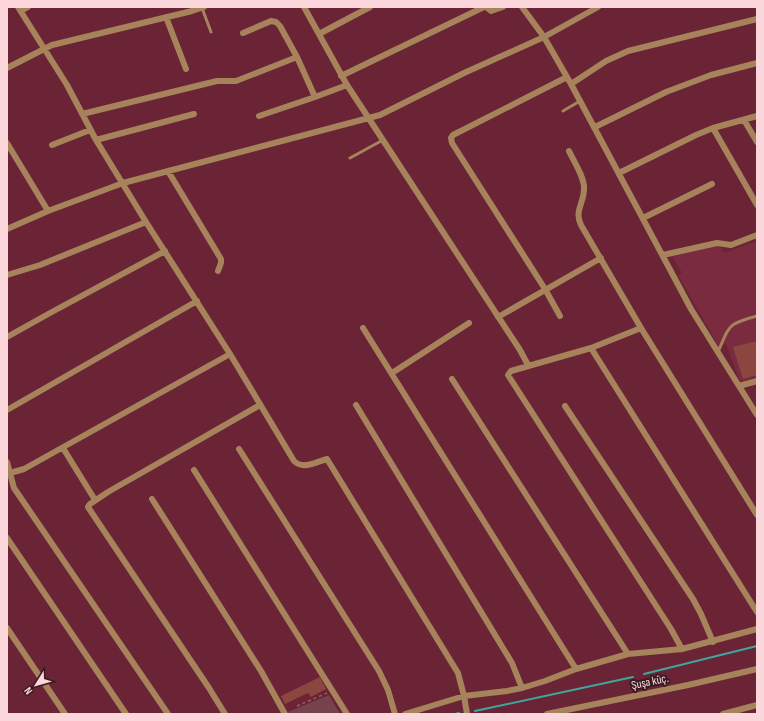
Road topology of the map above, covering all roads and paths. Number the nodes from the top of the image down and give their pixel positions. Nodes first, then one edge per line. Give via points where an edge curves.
1 (28, 7) edge
2 (203, 7) edge
3 (304, 7) edge
4 (370, 7) edge
5 (485, 7) edge
6 (503, 7) edge
7 (522, 7) edge
8 (598, 7) edge
9 (19, 9) edge
10 (166, 17) junction
11 (757, 19) edge
12 (211, 32) dead end
13 (243, 33) dead end
14 (318, 34) junction
15 (544, 37) junction
16 (44, 48) junction
17 (297, 57) junction
18 (757, 63) edge
19 (7, 68) edge
20 (186, 69) dead end
21 (341, 76) junction
22 (567, 77) junction
23 (571, 84) junction
24 (347, 85) junction
25 (315, 97) junction
26 (580, 101) junction
27 (564, 111) dead end
28 (82, 114) junction
29 (194, 114) dead end
30 (259, 116) dead end
31 (757, 116) edge
32 (369, 119) junction
33 (744, 120) junction
34 (595, 127) junction
35 (713, 128) junction
36 (90, 130) junction
37 (96, 140) junction
38 (383, 140) junction
39 (757, 142) edge
40 (7, 143) edge
41 (52, 145) dead end
42 (568, 151) dead end
43 (350, 158) dead end
44 (168, 171) junction
45 (619, 173) junction
46 (123, 183) junction
47 (712, 184) dead end
48 (757, 205) edge
49 (48, 211) junction
50 (643, 218) junction
51 (146, 222) junction
52 (7, 229) edge
53 (757, 235) edge
54 (165, 250) junction
55 (662, 255) junction
56 (601, 258) junction
57 (218, 271) dead end
58 (7, 275) edge
59 (545, 289) junction
60 (197, 301) junction
61 (560, 316) dead end
62 (757, 316) edge
63 (498, 317) junction
64 (469, 323) dead end
65 (363, 328) dead end
66 (641, 328) junction
67 (7, 337) edge
68 (591, 348) junction
69 (718, 352) junction
70 (230, 354) junction
71 (528, 365) junction
72 (392, 373) junction
73 (452, 379) dead end
74 (757, 381) edge
75 (738, 386) junction
76 (260, 405) junction
77 (356, 405) dead end
78 (566, 406) dead end
79 (7, 410) edge
80 (757, 415) edge
81 (62, 448) junction
82 (239, 449) dead end
83 (7, 462) edge
84 (194, 470) dead end
85 (10, 474) junction
86 (152, 499) dead end
87 (95, 500) junction
88 (757, 516) edge
89 (7, 538) edge
90 (757, 612) edge
91 (7, 628) edge
92 (757, 629) edge
93 (713, 642) junction
94 (682, 649) junction
95 (628, 654) junction
96 (576, 669) junction
97 (757, 669) edge
98 (522, 688) junction
99 (333, 691) junction
100 (464, 696) junction
101 (757, 705) edge
102 (297, 706) dead end
103 (65, 714) edge
104 (126, 714) edge
105 (168, 714) edge
106 (225, 714) edge
107 (284, 714) edge
108 (347, 714) edge
109 (395, 714) edge
110 (405, 714) edge
111 (467, 714) edge
112 (547, 714) edge
113 (723, 714) edge

1 - 9 street
2 - 10 street
2 - 12 lane
3 - 14 street
4 - 14 street
5 - 6 street via 491,11
5 - 21 street
7 - 15 street
8 - 15 street
9 - 16 street
10 - 16 street
10 - 20 street
11 - 23 street via 628,51 606,61
13 - 17 street via 271,21 276,22
14 - 21 street
15 - 22 street
15 - 32 street
16 - 19 street
16 - 28 street
17 - 25 street
17 - 28 street via 236,81 216,81
18 - 34 street via 711,75 666,92
21 - 24 street
22 - 23 street
22 - 59 street via 451,138
23 - 26 street
24 - 25 street
24 - 32 street
25 - 30 street
26 - 27 lane
26 - 34 street
28 - 36 street
29 - 37 street
31 - 33 street
32 - 38 street
32 - 44 street
33 - 35 street
33 - 39 street
34 - 45 street
35 - 45 street
35 - 48 street
36 - 37 street
36 - 41 street
37 - 46 street
38 - 43 lane
38 - 63 street
40 - 49 street
42 - 56 street via 585,188 578,219
44 - 46 street
44 - 57 street via 221,259
45 - 50 street
46 - 49 street
46 - 51 street
47 - 50 street
49 - 52 street
50 - 55 street
51 - 54 street
51 - 58 street via 40,265
53 - 55 street via 731,245 717,243
54 - 60 street
54 - 67 street
55 - 69 street
56 - 59 street
56 - 66 street
59 - 61 street
59 - 63 street
60 - 70 street
60 - 79 street
62 - 69 lane via 733,324
63 - 71 street
64 - 72 street
65 - 72 street
66 - 68 street
66 - 88 street
68 - 71 street
68 - 90 street
69 - 75 street
70 - 76 street
70 - 81 street
71 - 94 street via 511,371 509,378
72 - 96 street
73 - 95 street
74 - 75 street
75 - 80 street
76 - 87 street
76 - 100 street via 298,465 327,459 450,657 458,673
77 - 98 street via 512,663
78 - 93 street via 693,599
81 - 85 street
81 - 87 street
82 - 109 street via 380,671
83 - 85 street
84 - 99 street
85 - 105 street via 14,488
86 - 107 street via 261,671
87 - 106 street via 88,507 90,512
89 - 104 street
91 - 103 street
92 - 93 street
93 - 94 street
94 - 95 street
95 - 96 street
96 - 98 street
97 - 112 street, Şuşa küç.
98 - 100 street
99 - 102 path
99 - 108 street
100 - 110 street
100 - 111 street
101 - 113 street

